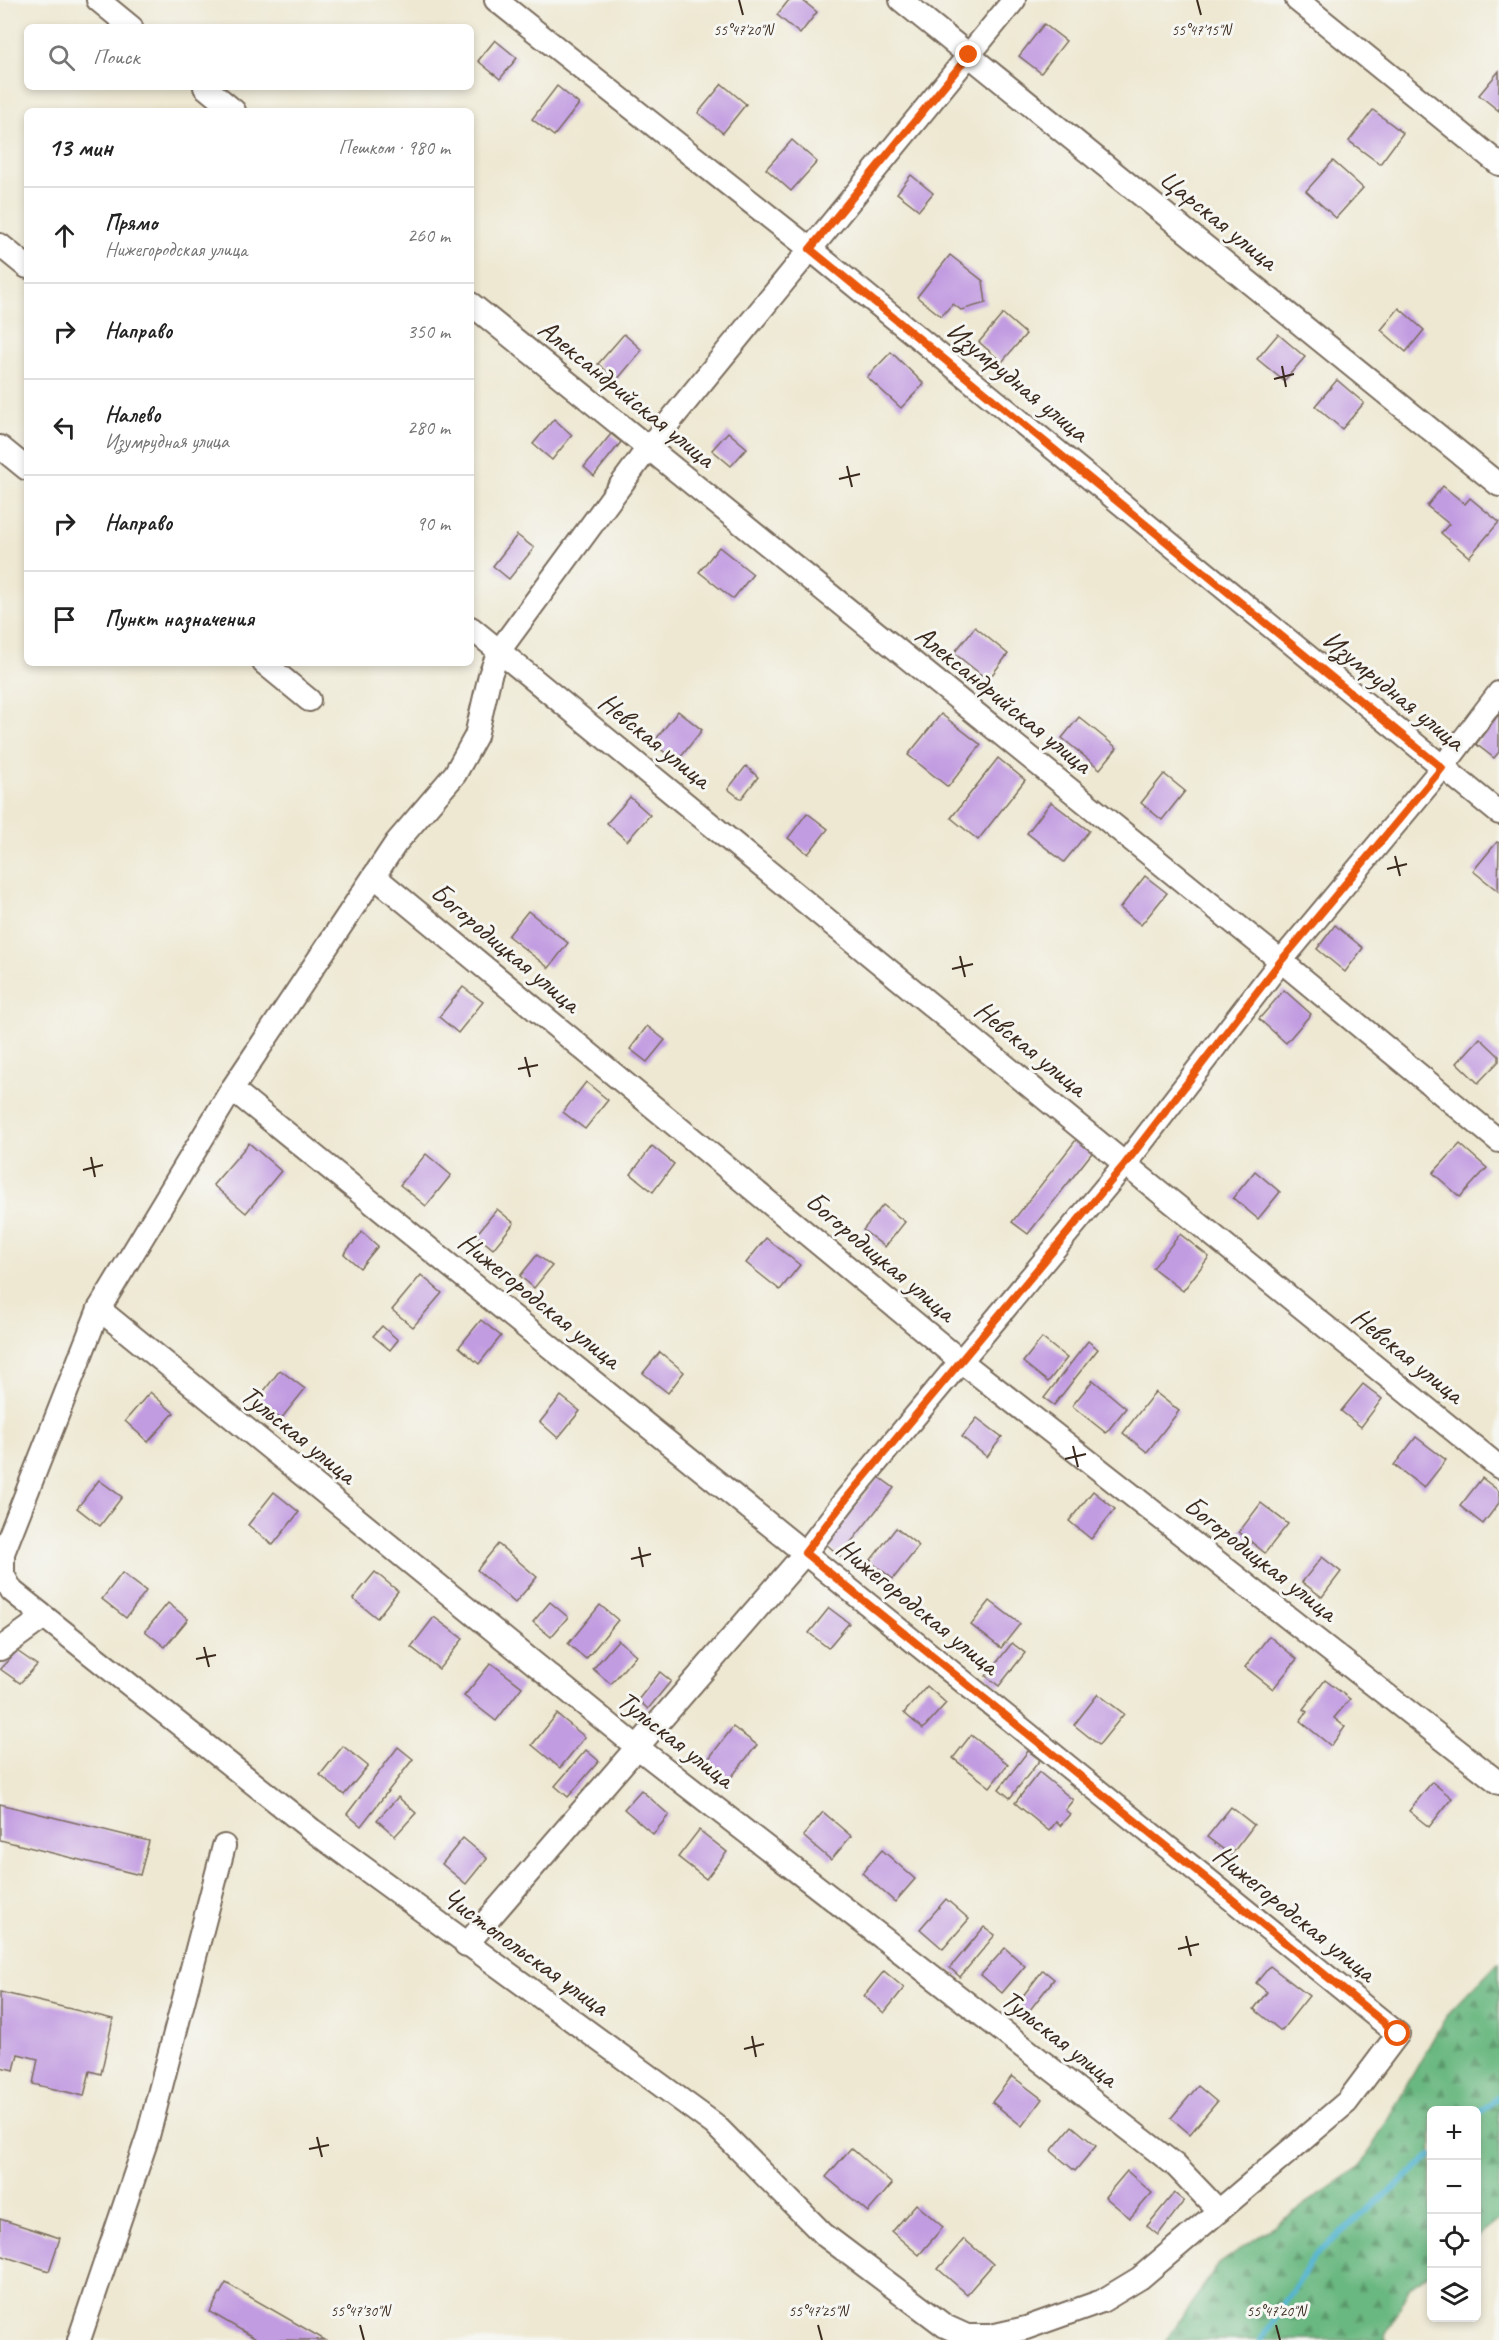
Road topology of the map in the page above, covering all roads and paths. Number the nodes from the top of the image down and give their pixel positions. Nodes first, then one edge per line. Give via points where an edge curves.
1 (98, 0) edge
2 (496, 0) edge
3 (901, 0) edge
4 (1014, 0) edge
5 (1297, 0) edge
6 (127, 24) edge
7 (969, 55) junction
8 (209, 90) edge
9 (230, 108) edge
10 (1499, 164) edge
11 (0, 245) edge
12 (810, 249) junction
13 (24, 265) edge
14 (474, 306) edge
15 (0, 447) edge
16 (648, 448) junction
17 (24, 467) edge
18 (1499, 485) edge
19 (474, 630) edge
20 (499, 651) junction
21 (268, 666) edge
22 (1499, 693) edge
23 (309, 700) dead end
24 (1442, 768) junction
25 (1499, 813) edge
26 (374, 876) junction
27 (1281, 961) junction
28 (232, 1089) junction
29 (1499, 1141) edge
30 (1125, 1164) junction
31 (99, 1310) junction
32 (962, 1362) junction
33 (1499, 1467) edge
34 (805, 1553) junction
35 (44, 1617) junction
36 (0, 1649) edge
37 (637, 1747) junction
38 (1499, 1783) edge
39 (224, 1846) dead end
40 (466, 1945) junction
41 (1219, 2211) junction
42 (79, 2340) edge

1 - 6 street
2 - 12 street, Изумрудная улица
3 - 7 street, Царская улица
4 - 7 street
5 - 10 street
7 - 12 street
7 - 18 street, Царская улица
8 - 9 street
11 - 13 street
12 - 16 street
12 - 24 street, Изумрудная улица
14 - 16 street, Александрийская улица
15 - 17 street
16 - 20 street
16 - 27 street, Александрийская улица
19 - 20 street, Невская улица
20 - 26 street, Чистопольская улица via 476,736 455,774 396,843
20 - 30 street, Невская улица
21 - 23 street
22 - 24 street
24 - 25 street, Изумрудная улица
24 - 27 street
26 - 28 street, Чистопольская улица
26 - 32 street, Богородицкая улица
27 - 29 street, Александрийская улица
27 - 30 street
28 - 31 street, Чистопольская улица
28 - 34 street, Нижегородская улица
30 - 32 street
30 - 33 street, Невская улица
31 - 35 street, Чистопольская улица via 3,1553 3,1575 12,1591
31 - 37 street, Тульская улица
32 - 34 street
32 - 38 street, Богородицкая улица
34 - 37 street
34 - 41 street, Нижегородская улица via 1398,2034 1347,2102
35 - 36 street
35 - 40 street, Чистопольская улица via 312,1830
37 - 40 street
37 - 41 street, Тульская улица via 1174,2165
39 - 42 street via 148,2136
40 - 41 street, Чистопольская улица via 714,2124 823,2234 945,2326 967,2336 991,2336 1026,2328 1102,2301 1140,2278

